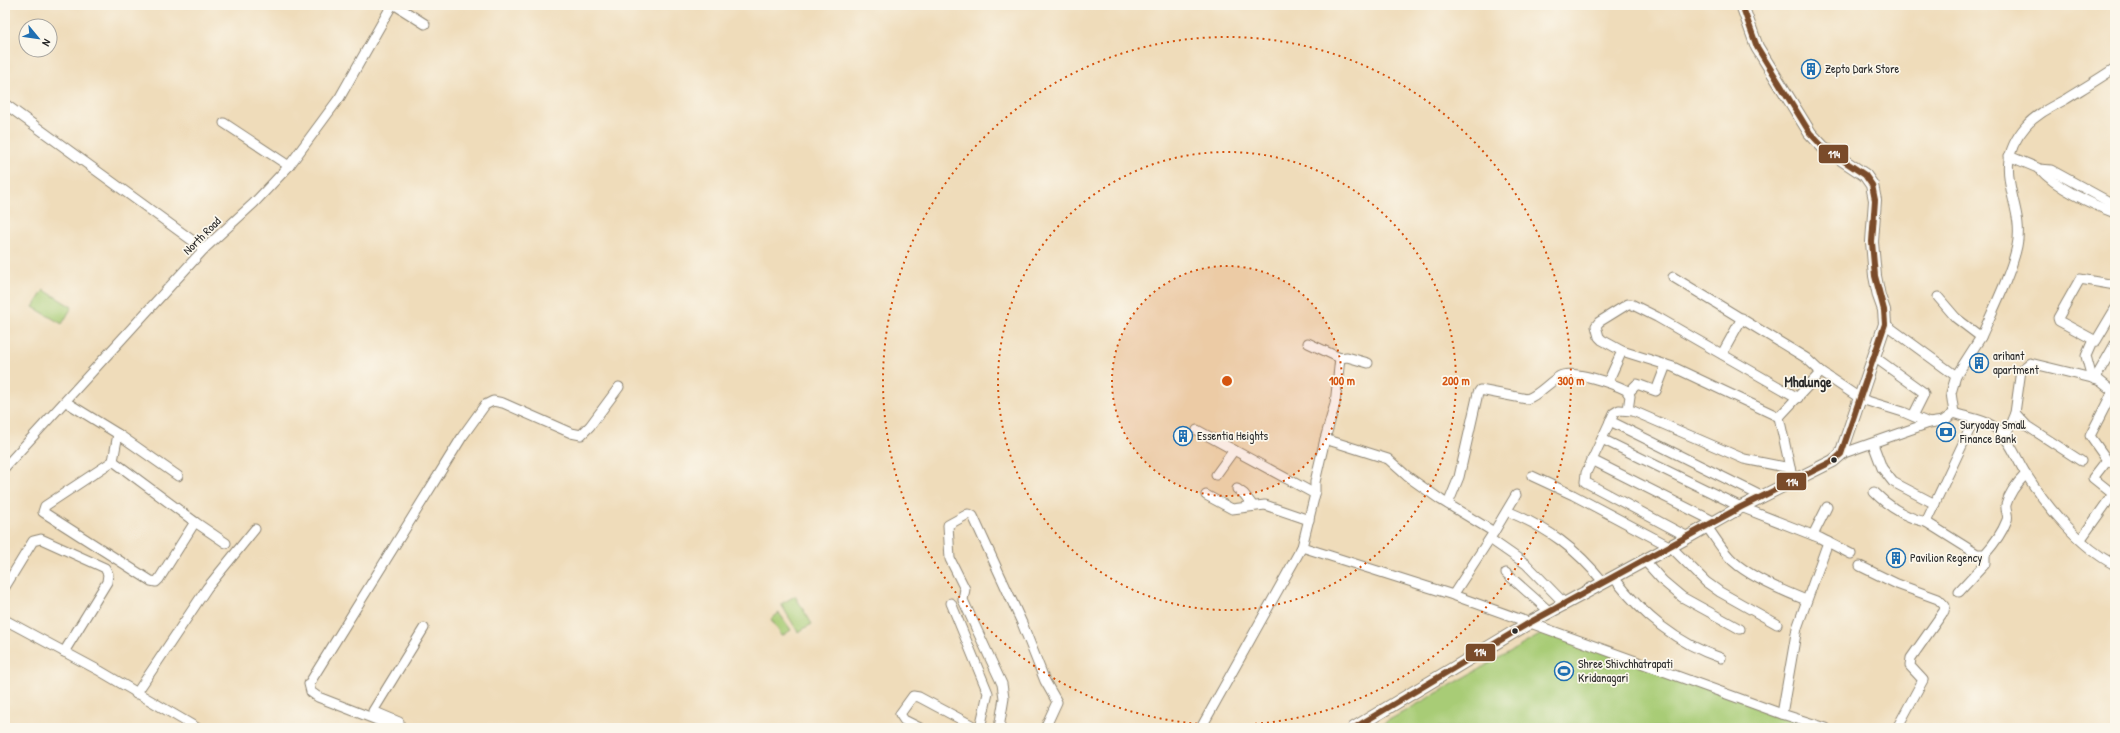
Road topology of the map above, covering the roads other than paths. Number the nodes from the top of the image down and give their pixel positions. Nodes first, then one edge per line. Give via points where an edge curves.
1 (394, 5) edge
2 (1742, 5) edge
3 (425, 24) dead end
4 (2115, 68) edge
5 (5, 104) edge
6 (224, 123) dead end
7 (2009, 156) junction
8 (289, 166) junction
9 (2040, 169) junction
10 (2115, 205) edge
11 (2115, 213) edge
12 (204, 249) junction
13 (1673, 277) dead end
14 (2115, 285) edge
15 (1938, 297) dead end
16 (2115, 309) edge
17 (1742, 318) junction
18 (1885, 324) junction
19 (1981, 337) junction
20 (2092, 340) junction
21 (1308, 343) dead end
22 (2115, 344) edge
23 (1622, 351) junction
24 (1722, 354) junction
25 (1873, 356) junction
26 (1340, 358) junction
27 (1368, 363) dead end
28 (1666, 365) junction
29 (1821, 372) junction
30 (1956, 376) junction
31 (2093, 379) junction
32 (1608, 382) junction
33 (619, 387) dead end
34 (1629, 392) junction
35 (2114, 392) edge
36 (1798, 398) junction
37 (1861, 399) junction
38 (66, 402) junction
39 (1628, 410) junction
40 (1954, 413) junction
41 (2015, 413) junction
42 (1913, 416) junction
43 (1779, 417) junction
44 (1974, 420) junction
45 (1610, 421) junction
46 (1929, 423) junction
47 (1197, 430) dead end
48 (118, 434) junction
49 (2005, 437) junction
50 (1325, 439) junction
51 (1602, 439) junction
52 (1873, 444) junction
53 (1234, 450) junction
54 (1841, 454) junction
55 (1592, 460) junction
56 (113, 461) junction
57 (2081, 461) dead end
58 (2111, 462) edge
59 (5, 467) edge
60 (1792, 474) junction
61 (2026, 474) junction
62 (1216, 475) dead end
63 (178, 476) dead end
64 (1532, 476) dead end
65 (1237, 489) dead end
66 (1874, 492) dead end
67 (1316, 494) junction
68 (1206, 495) dead end
69 (1516, 495) dead end
70 (1761, 496) junction
71 (1448, 504) junction
72 (1935, 504) junction
73 (1253, 506) junction
74 (1741, 506) junction
75 (1827, 507) dead end
76 (1507, 511) junction
77 (1309, 520) junction
78 (195, 522) junction
79 (1926, 522) junction
80 (1711, 524) junction
81 (255, 528) dead end
82 (1813, 534) junction
83 (1492, 535) junction
84 (1688, 538) junction
85 (2080, 539) junction
86 (1828, 542) junction
87 (226, 543) dead end
88 (1302, 547) junction
89 (1671, 547) junction
90 (1851, 554) dead end
91 (1985, 554) junction
92 (1645, 561) junction
93 (2115, 565) edge
94 (1860, 566) dead end
95 (1506, 573) dead end
96 (1609, 580) junction
97 (5, 587) edge
98 (1959, 592) dead end
99 (1453, 594) junction
100 (1806, 600) junction
101 (951, 603) dead end
102 (1566, 604) junction
103 (1550, 612) junction
104 (5, 620) edge
105 (1529, 623) junction
106 (1776, 624) dead end
107 (424, 628) dead end
108 (1740, 629) dead end
109 (64, 652) junction
110 (1721, 658) dead end
111 (136, 694) junction
112 (1782, 714) junction
113 (197, 728) edge
114 (389, 728) edge
115 (396, 728) edge
116 (920, 728) edge
117 (977, 728) edge
118 (980, 728) edge
119 (999, 728) edge
120 (1045, 728) edge
121 (1200, 728) edge
122 (1354, 728) edge
123 (1826, 728) edge
124 (1897, 728) edge

1 - 3 street
1 - 8 street, North Road via 340,97
2 - 18 main road via 1757,47 1810,133 1823,147 1865,175 1872,185 1875,200 1872,242 1875,276
4 - 7 street via 2030,122 2018,137
5 - 12 street
6 - 8 street
7 - 9 street
7 - 19 street via 2007,164 2010,191 2018,222 2017,245
8 - 12 street, North Road via 254,203
9 - 10 street via 2051,170
9 - 11 street via 2047,177
12 - 38 street, North Road
13 - 17 street
14 - 20 street via 2080,278 2059,314 2059,321
15 - 19 street via 1961,322
16 - 20 street via 2096,341
17 - 24 street
17 - 29 street via 1806,358
18 - 25 main road
18 - 30 street
19 - 30 street
20 - 31 street via 2086,356
21 - 26 street
22 - 31 street
23 - 24 street via 1602,340 1596,326 1631,304
23 - 28 street
23 - 32 street
24 - 36 street
25 - 37 main road
25 - 42 street via 1923,392
26 - 27 street via 1347,357
26 - 50 street via 1335,404
28 - 34 street via 1656,391 1637,384
28 - 43 street
29 - 36 street
29 - 37 street
30 - 40 street via 1951,393
31 - 35 street
31 - 41 street via 2030,363 2021,370
32 - 34 street
32 - 71 street via 1564,374 1527,399 1479,390 1460,477
33 - 114 street via 581,435 493,401 485,405 462,436 309,684 311,692 318,697 390,725
34 - 39 street
35 - 58 street via 2090,436
36 - 43 street
37 - 42 street
37 - 54 main road
38 - 48 street
38 - 59 street, North Road
39 - 45 street via 1614,413
39 - 60 street via 1744,459
40 - 44 street
40 - 46 street via 1943,421
41 - 49 street
41 - 57 street via 2026,426
42 - 46 street
43 - 60 street
44 - 49 street via 1992,426
44 - 72 street
45 - 51 street
45 - 70 street
46 - 52 street
47 - 53 street
48 - 56 street
48 - 63 street
49 - 61 street via 2012,445
50 - 67 street via 1315,482
50 - 71 street via 1388,459 1407,476
51 - 55 street
51 - 74 street
52 - 54 street
52 - 72 street via 1882,468 1893,482
53 - 62 street
53 - 67 street
54 - 60 main road via 1833,461
55 - 80 street
55 - 84 street via 1584,478 1588,485
56 - 78 street
56 - 78 street via 45,506 43,512 156,582
58 - 85 street via 2093,478 2113,494
60 - 70 main road
61 - 85 street via 2052,512
61 - 91 street via 2016,484 2006,507 2008,518 1997,539
64 - 89 street
65 - 73 street
66 - 79 street via 1883,501 1909,517
67 - 77 street
68 - 73 street via 1232,509
69 - 76 street
70 - 74 main road
71 - 83 street
72 - 79 street
73 - 77 street via 1265,505
74 - 80 main road
74 - 82 street
75 - 82 street
76 - 83 street
76 - 96 street via 1534,522 1560,539
77 - 88 street
78 - 87 street
79 - 91 street via 1977,554
80 - 84 main road
80 - 100 street via 1734,561 1758,577
81 - 111 street via 207,588
82 - 86 street
83 - 99 street
83 - 102 street
84 - 89 main road
85 - 93 street
86 - 90 street
86 - 100 street
88 - 99 street
88 - 121 street
89 - 92 main road
89 - 106 street via 1706,582
91 - 98 street via 1985,564
92 - 96 main road
92 - 108 street via 1682,597
94 - 124 street via 1897,584 1938,599 1945,606 1911,658 1910,666 1923,680
95 - 103 street
96 - 102 main road
96 - 110 street via 1656,622 1682,641
97 - 109 street via 37,538 105,568 108,574 107,582
99 - 105 street
100 - 112 street via 1797,628
101 - 118 street via 988,693
102 - 103 main road
103 - 105 main road
104 - 109 street
105 - 112 street
105 - 122 main road
107 - 115 street via 373,711 399,722
109 - 111 street
111 - 113 street
112 - 123 street
116 - 117 street via 904,720 900,714 913,696
119 - 120 street via 1004,698 1002,684 962,600 965,589 950,559 948,525 968,514 973,516 1022,623 1045,682 1057,702

